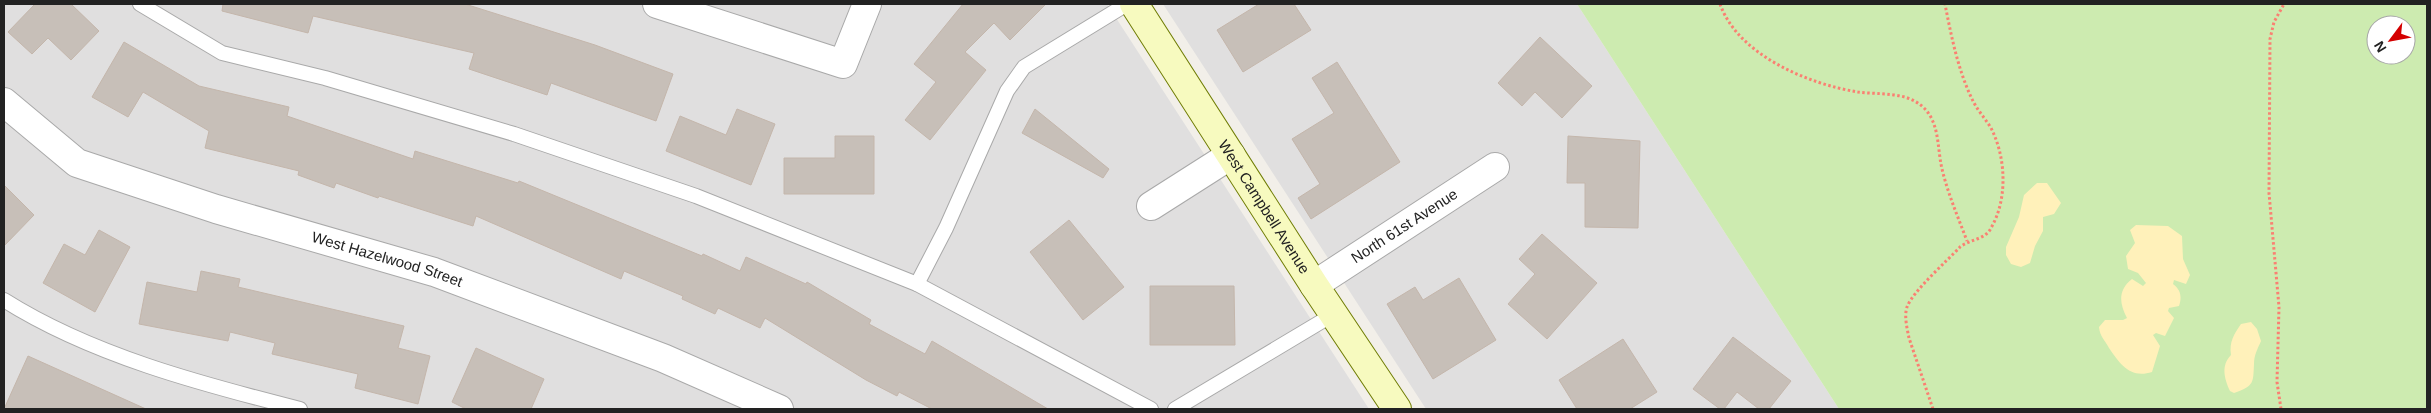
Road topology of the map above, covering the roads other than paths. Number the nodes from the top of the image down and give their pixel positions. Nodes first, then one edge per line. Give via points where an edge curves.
1 (140, 4) edge
2 (867, 4) edge
3 (1127, 4) edge
4 (1134, 4) edge
5 (671, 6) edge
6 (4, 102) edge
7 (1231, 155) junction
8 (1495, 167) dead end
9 (1151, 206) dead end
10 (918, 284) junction
11 (1314, 285) junction
12 (4, 300) edge
13 (1334, 314) junction
14 (300, 409) edge
15 (779, 409) edge
16 (1151, 409) edge
17 (1175, 409) edge
18 (1397, 409) edge

1 - 10 lane via 222,53 325,78 514,134 696,196
2 - 5 street via 844,64
3 - 10 lane via 1024,67 1007,91
4 - 7 street, West Campbell Avenue
6 - 15 street, West Hazelwood Street via 77,163 216,209 434,272 663,358
7 - 9 street
7 - 11 street, West Campbell Avenue
8 - 11 street, North 61st Avenue
10 - 16 lane
11 - 13 street, West Campbell Avenue
12 - 14 lane via 106,350 232,392
13 - 17 lane
13 - 18 street, West Campbell Avenue

